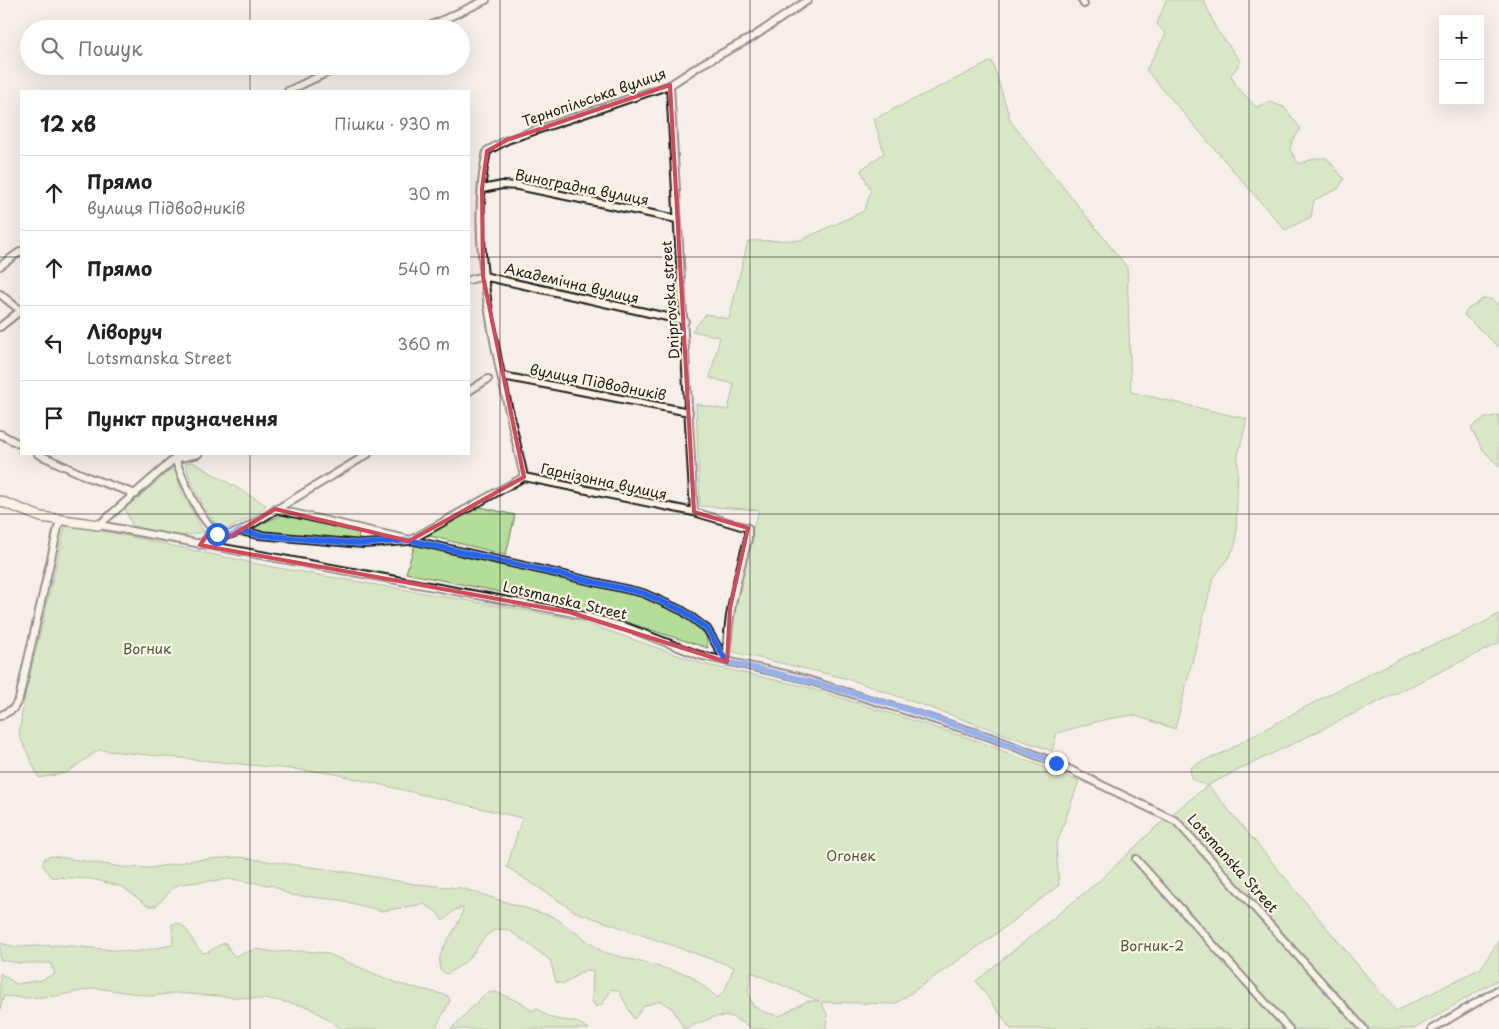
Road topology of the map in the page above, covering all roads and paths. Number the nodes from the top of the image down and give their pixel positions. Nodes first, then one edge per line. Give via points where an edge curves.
1 (486, 0) edge
2 (808, 0) edge
3 (443, 20) edge
4 (322, 75) edge
5 (670, 85) junction
6 (290, 90) edge
7 (482, 189) junction
8 (677, 219) junction
9 (20, 252) edge
10 (0, 266) edge
11 (484, 276) junction
12 (470, 280) edge
13 (0, 294) edge
14 (20, 310) edge
15 (20, 312) edge
16 (685, 322) junction
17 (0, 327) edge
18 (502, 376) junction
19 (488, 379) dead end
20 (470, 390) edge
21 (690, 412) junction
22 (0, 434) edge
23 (20, 444) edge
24 (40, 455) edge
25 (179, 455) edge
26 (197, 455) edge
27 (366, 455) edge
28 (175, 459) junction
29 (524, 477) junction
30 (136, 494) junction
31 (0, 501) edge
32 (275, 509) junction
33 (694, 512) junction
34 (60, 519) junction
35 (99, 525) junction
36 (212, 529) junction
37 (241, 531) junction
38 (409, 540) junction
39 (200, 545) junction
40 (727, 662) junction
41 (0, 716) edge
42 (1136, 859) dead end
43 (1499, 989) edge
44 (1289, 1029) edge
45 (1364, 1029) edge
46 (1432, 1029) edge

1 - 3 street
2 - 5 street, Тернопільська вулиця via 753,37
4 - 6 street
5 - 7 street, Тернопільська вулиця via 507,140 487,151
5 - 8 street, Dniprovska street
7 - 8 street, Виноградна вулиця via 518,186
7 - 11 street
8 - 16 street, Dniprovska street
9 - 10 street
11 - 12 street
11 - 16 street, Академічна вулиця
11 - 18 street
13 - 14 street
15 - 17 street
16 - 21 street, Dniprovska street
18 - 21 street, вулиця Підводників
18 - 29 street
19 - 20 street
21 - 33 street, Dniprovska street
22 - 23 street
24 - 30 street via 90,478
25 - 28 street
26 - 28 street
27 - 32 street
28 - 30 street
28 - 36 street via 194,501
29 - 33 street, Гарнізонна вулиця
29 - 38 street, Гарнізонна вулиця
30 - 35 street
31 - 34 street, Lotsmanska Street via 41,517
32 - 37 street
32 - 38 street
33 - 40 street, Гарнізонна вулиця via 748,528 730,608 726,634
34 - 35 street, Lotsmanska Street
34 - 41 street via 19,699 13,709
35 - 39 street, Lotsmanska Street
36 - 37 street via 224,536
36 - 39 street
37 - 38 street via 363,544
38 - 40 street via 643,593 683,611 707,629
39 - 40 street, Lotsmanska Street via 569,612 629,628 699,656
40 - 45 street, Lotsmanska Street via 798,677 990,737 1056,763 1176,821
42 - 44 street
43 - 46 street

